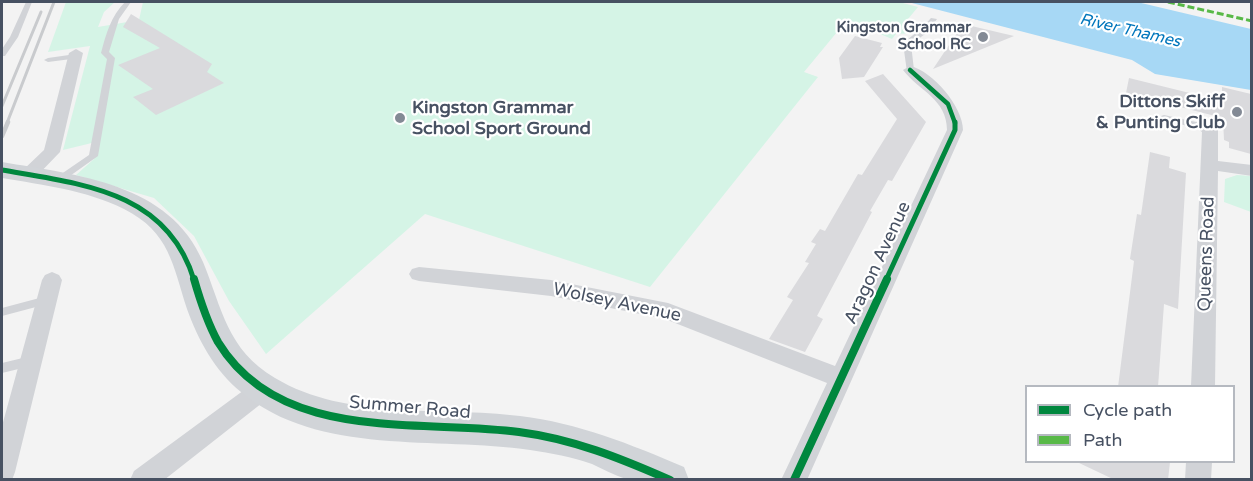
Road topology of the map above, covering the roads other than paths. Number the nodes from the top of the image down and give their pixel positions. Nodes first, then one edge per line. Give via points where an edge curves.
1 (29, 2) edge
2 (128, 2) edge
3 (933, 19) dead end
4 (2, 54) edge
5 (76, 54) joint
6 (48, 60) dead end
7 (910, 70) joint
8 (1164, 118) dead end
9 (1202, 126) joint
10 (1210, 165) junction
11 (1251, 171) edge
12 (29, 175) edge
13 (419, 274) dead end
14 (49, 290) joint
15 (2, 312) edge
16 (31, 361) junction
17 (2, 368) edge
18 (842, 378) junction
19 (1203, 385) edge
20 (263, 389) junction
21 (9, 414) edge
22 (1199, 463) edge
23 (2, 470) edge
24 (143, 480) edge
25 (670, 480) edge
26 (794, 480) edge
27 (1198, 480) edge

1 - 4 lane
2 - 12 lane via 120,9 109,34 105,53 111,58 93,156
3 - 7 lane via 907,43
5 - 6 lane
5 - 12 street via 52,152
7 - 18 street, Aragon Avenue via 950,105 957,117 955,130
8 - 9 lane
9 - 10 street, Queens Road via 1210,130
10 - 11 street
10 - 19 street, Queens Road
12 - 20 street, Summer Road via 98,190 148,211 165,225 188,256 209,323 223,351
13 - 18 street, Wolsey Avenue via 551,288 668,311
14 - 15 lane
14 - 16 street
16 - 17 lane
16 - 21 street
18 - 26 street, Aragon Avenue
20 - 24 street
20 - 25 street, Summer Road via 320,412 358,421 558,438 615,455
21 - 23 street
22 - 27 street

